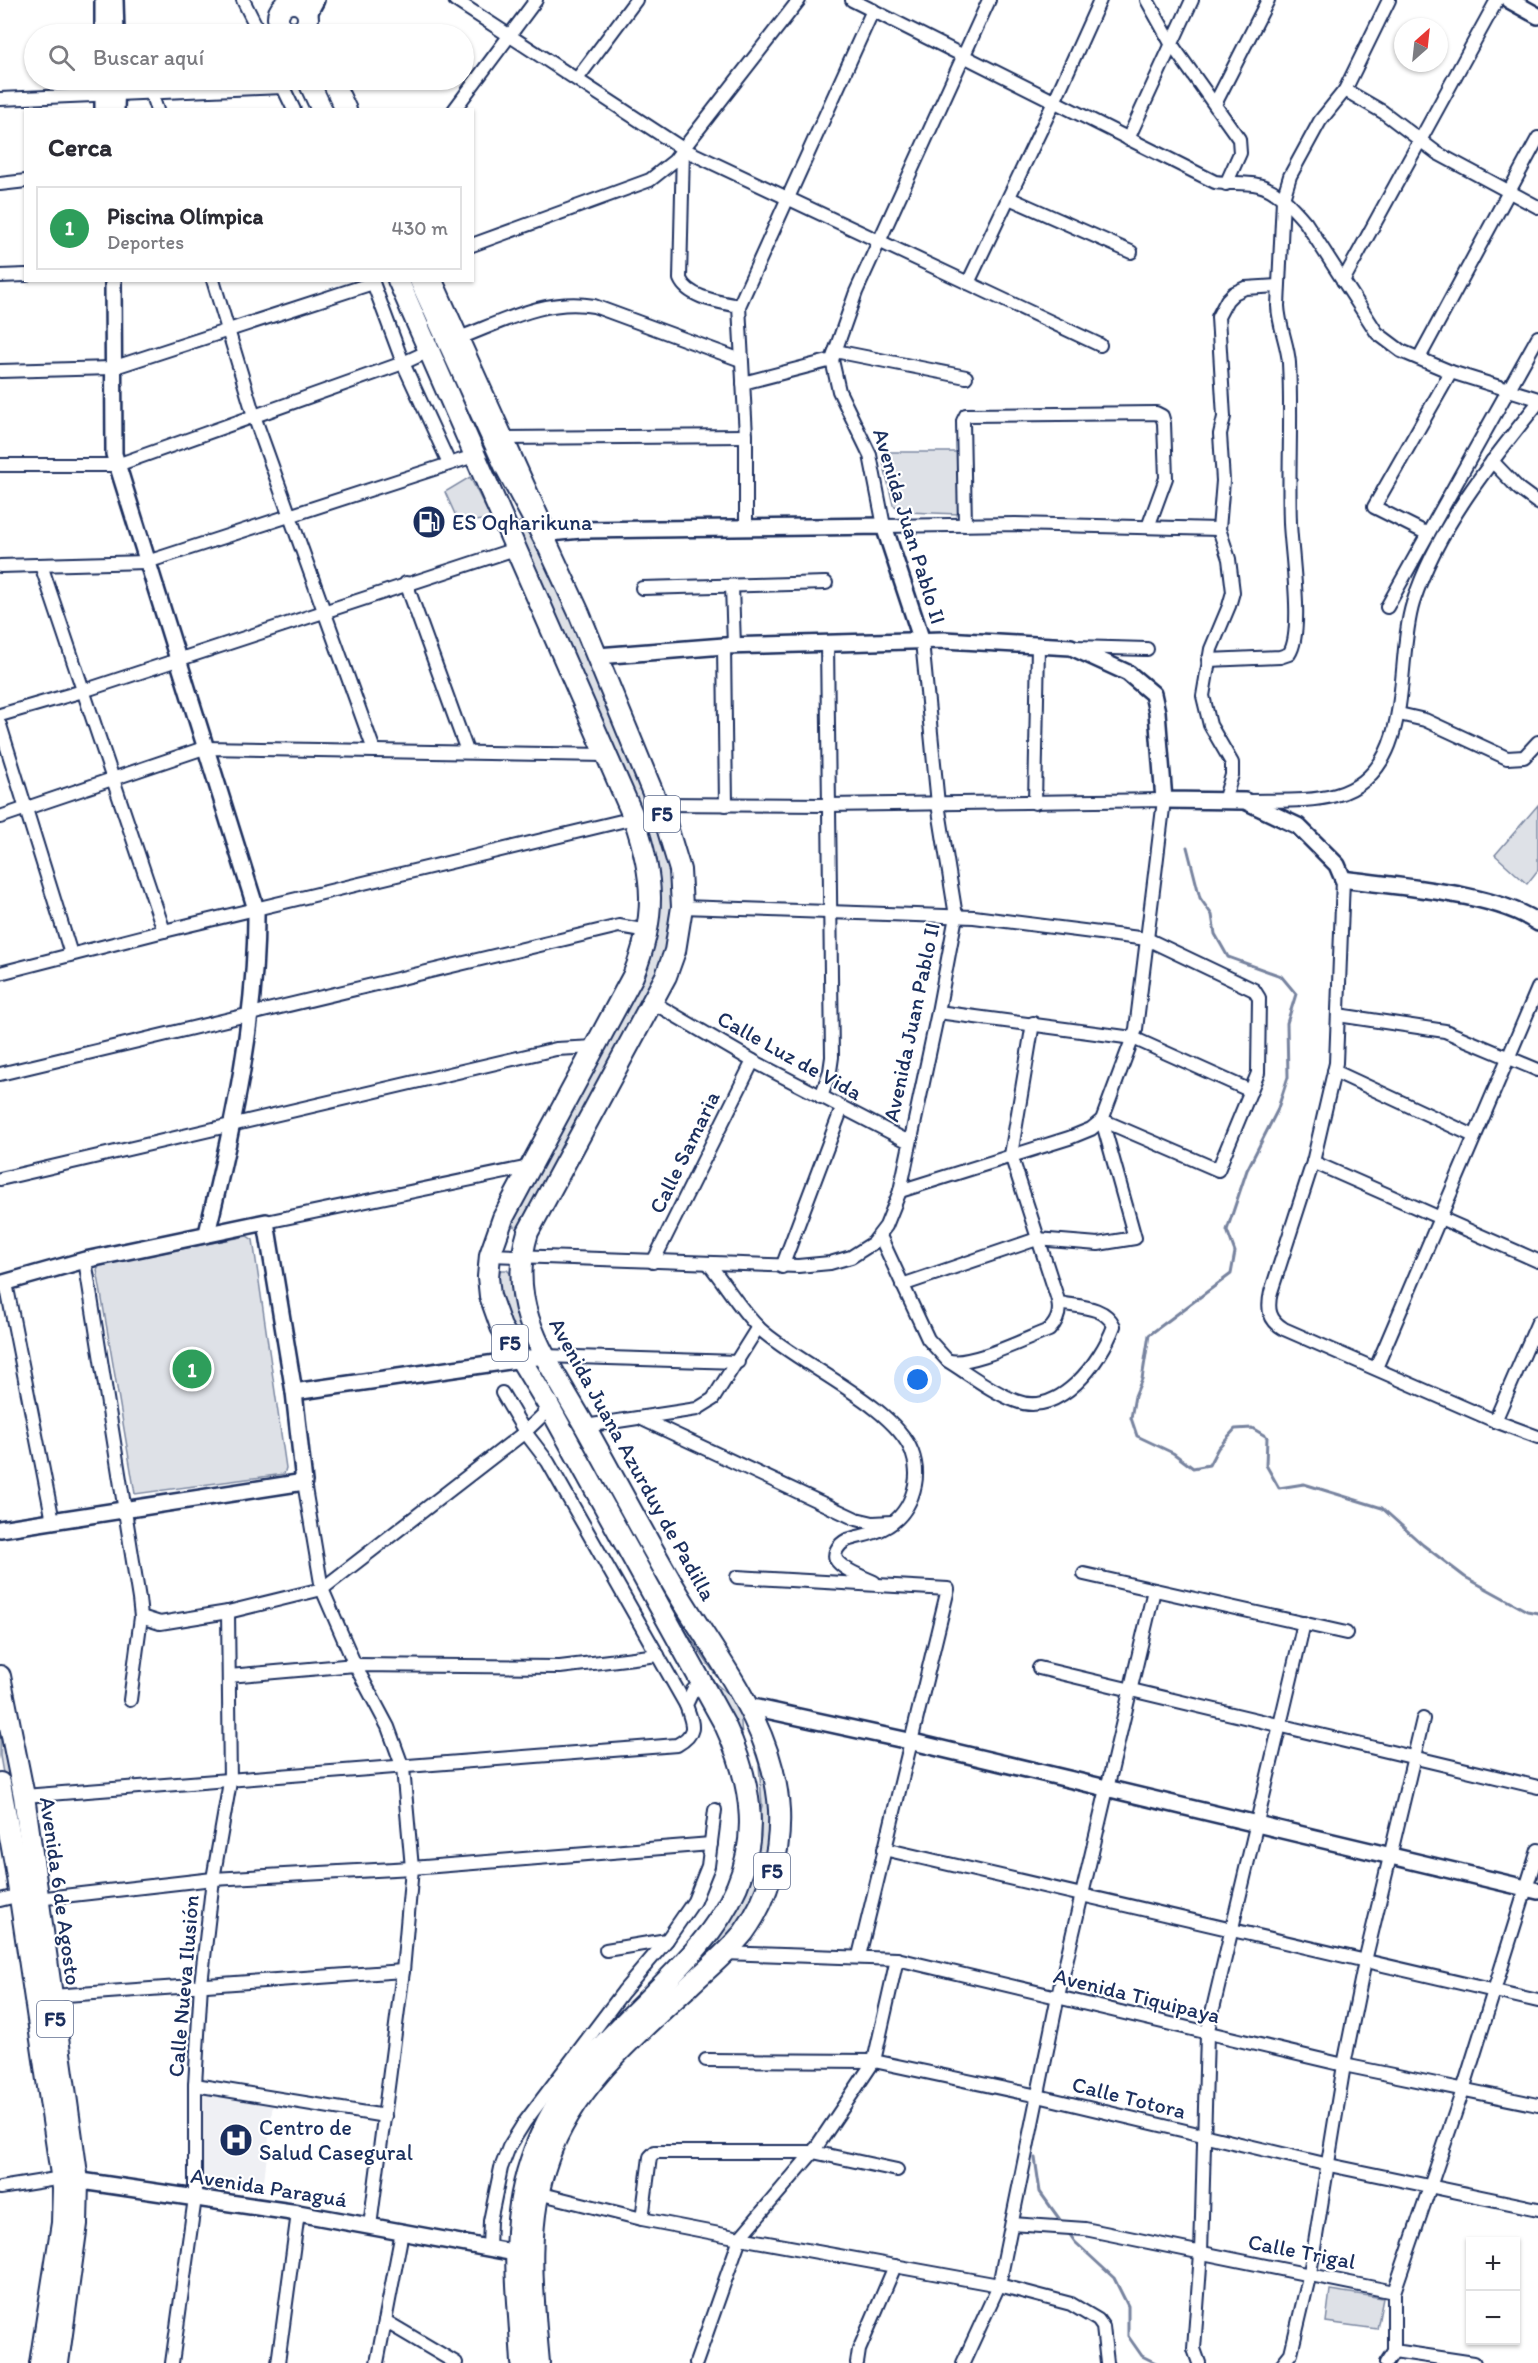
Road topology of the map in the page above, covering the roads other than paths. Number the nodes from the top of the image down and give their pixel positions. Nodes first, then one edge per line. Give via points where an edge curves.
1 (103, 0) edge
2 (116, 0) edge
3 (243, 0) edge
4 (455, 0) edge
5 (536, 0) edge
6 (636, 0) edge
7 (799, 0) edge
8 (852, 0) edge
9 (989, 0) edge
10 (1100, 0) edge
11 (1148, 0) edge
12 (1192, 0) edge
13 (1268, 0) edge
14 (1389, 0) edge
15 (1497, 0) edge
16 (1509, 0) edge
17 (873, 10) junction
18 (1538, 16) edge
19 (103, 24) edge
20 (116, 24) edge
21 (255, 24) edge
22 (510, 35) junction
23 (1172, 45) junction
24 (964, 57) junction
25 (577, 79) junction
26 (474, 82) edge
27 (76, 90) edge
28 (109, 90) edge
29 (111, 90) edge
30 (133, 90) edge
31 (190, 90) edge
32 (284, 90) edge
33 (313, 90) edge
34 (337, 90) edge
35 (468, 90) edge
36 (1346, 90) junction
37 (151, 93) junction
38 (0, 99) edge
39 (1054, 102) junction
40 (1215, 104) junction
41 (104, 108) edge
42 (116, 108) edge
43 (156, 108) edge
44 (293, 108) edge
45 (321, 108) edge
46 (345, 108) edge
47 (455, 108) edge
48 (1538, 138) edge
49 (1128, 139) junction
50 (1420, 140) junction
51 (683, 149) junction
52 (24, 181) edge
53 (0, 184) edge
54 (1226, 184) junction
55 (1509, 192) junction
56 (788, 198) junction
57 (1008, 198) junction
58 (1282, 199) junction
59 (1538, 207) edge
60 (879, 241) junction
61 (474, 244) edge
62 (1131, 252) dead end
63 (24, 275) edge
64 (0, 276) edge
65 (1343, 281) junction
66 (113, 282) edge
67 (214, 282) edge
68 (373, 282) edge
69 (399, 282) edge
70 (421, 282) edge
71 (437, 282) edge
72 (968, 283) junction
73 (1278, 286) junction
74 (739, 306) junction
75 (230, 331) junction
76 (462, 338) junction
77 (1538, 338) edge
78 (1100, 345) dead end
79 (429, 351) junction
80 (833, 356) junction
81 (1419, 358) junction
82 (741, 360) junction
83 (403, 363) junction
84 (112, 368) junction
85 (0, 371) edge
86 (1451, 372) junction
87 (966, 377) dead end
88 (743, 383) junction
89 (1509, 390) junction
90 (1538, 401) edge
91 (254, 417) junction
92 (746, 436) junction
93 (500, 438) junction
94 (474, 456) junction
95 (1492, 461) junction
96 (449, 463) junction
97 (0, 465) edge
98 (117, 465) junction
99 (505, 466) junction
100 (482, 475) junction
101 (1538, 503) edge
102 (528, 511) junction
103 (289, 516) junction
104 (502, 521) junction
105 (965, 525) junction
106 (884, 526) junction
107 (1148, 527) junction
108 (746, 528) junction
109 (1219, 529) junction
110 (550, 533) junction
111 (1428, 534) junction
112 (515, 549) junction
113 (147, 562) junction
114 (41, 565) junction
115 (0, 566) edge
116 (406, 583) junction
117 (826, 583) dead end
118 (732, 586) junction
119 (642, 588) dead end
120 (1387, 607) dead end
121 (323, 610) junction
122 (922, 641) junction
123 (827, 643) junction
124 (729, 646) junction
125 (1038, 646) junction
126 (1071, 647) junction
127 (1147, 649) dead end
128 (598, 656) junction
129 (177, 659) junction
130 (1208, 660) junction
131 (83, 691) junction
132 (1398, 714) junction
133 (0, 715) edge
134 (0, 724) edge
135 (1538, 742) edge
136 (204, 748) junction
137 (374, 750) junction
138 (467, 751) junction
139 (606, 755) junction
140 (112, 779) junction
141 (1164, 800) junction
142 (1224, 801) junction
143 (1245, 801) junction
144 (1035, 803) junction
145 (658, 804) junction
146 (938, 804) junction
147 (726, 805) junction
148 (828, 805) junction
149 (24, 809) junction
150 (0, 817) edge
151 (634, 818) junction
152 (1343, 879) junction
153 (682, 907) junction
154 (256, 909) junction
155 (829, 914) junction
156 (956, 916) junction
157 (1538, 923) edge
158 (164, 931) junction
159 (648, 932) junction
160 (1147, 939) junction
161 (71, 954) junction
162 (0, 973) edge
163 (1538, 988) edge
164 (652, 1002) junction
165 (938, 1012) junction
166 (251, 1014) junction
167 (1338, 1015) junction
168 (1033, 1023) junction
169 (1133, 1038) junction
170 (595, 1047) junction
171 (1509, 1056) junction
172 (753, 1061) junction
173 (1538, 1070) edge
174 (1334, 1071) junction
175 (0, 1074) edge
176 (1251, 1091) junction
177 (820, 1097) junction
178 (842, 1108) junction
179 (1102, 1120) junction
180 (233, 1124) junction
181 (1474, 1136) junction
182 (909, 1142) junction
183 (1011, 1155) junction
184 (1313, 1162) junction
185 (529, 1167) junction
186 (0, 1179) edge
187 (900, 1191) junction
188 (1438, 1218) junction
189 (266, 1222) junction
190 (207, 1233) junction
191 (880, 1236) junction
192 (1037, 1239) junction
193 (521, 1254) junction
194 (490, 1255) junction
195 (85, 1260) junction
196 (1538, 1261) edge
197 (653, 1262) junction
198 (709, 1264) junction
199 (783, 1267) junction
200 (3, 1283) edge
201 (902, 1285) junction
202 (1059, 1303) junction
203 (1538, 1322) edge
204 (759, 1327) junction
205 (544, 1356) junction
206 (519, 1359) junction
207 (947, 1360) junction
208 (738, 1362) junction
209 (1376, 1368) junction
210 (294, 1392) junction
211 (502, 1393) dead end
212 (550, 1408) junction
213 (640, 1418) junction
214 (1495, 1421) junction
215 (585, 1426) junction
216 (525, 1432) junction
217 (1538, 1437) edge
218 (304, 1482) junction
219 (126, 1509) junction
220 (53, 1521) junction
221 (894, 1521) junction
222 (0, 1529) edge
223 (1084, 1574) dead end
224 (737, 1577) dead end
225 (879, 1585) junction
226 (322, 1589) junction
227 (1154, 1590) junction
228 (655, 1600) junction
229 (228, 1611) junction
230 (141, 1617) junction
231 (1304, 1623) junction
232 (1346, 1633) dead end
233 (658, 1655) junction
234 (355, 1665) junction
235 (1039, 1668) dead end
236 (0, 1676) edge
237 (229, 1676) junction
238 (703, 1683) junction
239 (1130, 1690) junction
240 (130, 1700) dead end
241 (686, 1705) junction
242 (748, 1706) junction
243 (1423, 1719) dead end
244 (1280, 1726) junction
245 (909, 1741) junction
246 (1413, 1757) junction
247 (403, 1768) junction
248 (230, 1782) junction
249 (0, 1783) edge
250 (1538, 1787) edge
251 (1107, 1788) junction
252 (24, 1796) junction
253 (715, 1810) dead end
254 (750, 1821) junction
255 (1257, 1824) junction
256 (6, 1839) edge
257 (711, 1844) junction
258 (884, 1849) junction
259 (1538, 1850) edge
260 (1391, 1856) junction
261 (412, 1868) junction
262 (213, 1879) junction
263 (1532, 1890) edge
264 (1082, 1895) junction
265 (28, 1897) junction
266 (0, 1900) edge
267 (1232, 1930) junction
268 (668, 1940) junction
269 (606, 1950) dead end
270 (724, 1953) junction
271 (859, 1956) junction
272 (897, 1959) junction
273 (1365, 1961) junction
274 (403, 1971) junction
275 (201, 1984) junction
276 (1494, 1991) junction
277 (52, 1996) junction
278 (1058, 1996) junction
279 (1538, 2001) edge
280 (1208, 2034) junction
281 (706, 2060) dead end
282 (874, 2061) junction
283 (1344, 2065) junction
284 (195, 2085) junction
285 (1463, 2090) junction
286 (1038, 2096) junction
287 (1538, 2105) edge
288 (384, 2116) junction
289 (1204, 2137) junction
290 (813, 2152) junction
291 (1329, 2165) junction
292 (897, 2170) dead end
293 (70, 2180) junction
294 (1432, 2186) junction
295 (0, 2188) edge
296 (538, 2193) junction
297 (195, 2198) junction
298 (1538, 2208) edge
299 (298, 2212) junction
300 (642, 2219) junction
301 (1012, 2224) junction
302 (370, 2226) junction
303 (402, 2232) junction
304 (740, 2238) junction
305 (489, 2248) junction
306 (1201, 2253) junction
307 (522, 2255) junction
308 (895, 2266) junction
309 (1310, 2273) junction
310 (999, 2285) junction
311 (1394, 2292) junction
312 (386, 2321) junction
313 (1395, 2351) junction
314 (40, 2363) edge
315 (58, 2363) edge
316 (172, 2363) edge
317 (278, 2363) edge
318 (377, 2363) edge
319 (456, 2363) edge
320 (522, 2363) edge
321 (539, 2363) edge
322 (696, 2363) edge
323 (857, 2363) edge
324 (963, 2363) edge
325 (1107, 2363) edge
326 (1199, 2363) edge
327 (1283, 2363) edge
328 (1386, 2363) edge
329 (1474, 2363) edge

1 - 19 street
2 - 20 street
3 - 21 street
4 - 22 street
5 - 22 street
6 - 25 street
7 - 51 street
8 - 17 street
9 - 24 street
10 - 39 street
11 - 23 street
12 - 23 street
13 - 40 street
14 - 36 street
15 - 50 street
16 - 18 street
17 - 24 street
17 - 56 street
22 - 25 street
22 - 26 street
23 - 40 street
23 - 49 street
24 - 39 street
24 - 60 street
25 - 51 street
27 - 38 street
28 - 41 street
29 - 42 street
30 - 37 street
31 - 37 street
32 - 44 street
33 - 45 highway
34 - 46 highway
35 - 47 street
36 - 50 street
36 - 58 street via 1320,121
37 - 43 street
39 - 49 street
39 - 57 street
40 - 54 street via 1236,132 1240,146
48 - 55 street
49 - 54 street
50 - 55 street
50 - 65 street
51 - 56 street
51 - 61 street via 650,180
51 - 74 street via 680,279 692,293
52 - 53 street
54 - 58 street via 1259,185
55 - 59 street
55 - 81 street
56 - 60 street
56 - 74 street
57 - 62 street
57 - 72 street
58 - 65 street via 1306,223
58 - 73 street
60 - 72 street
60 - 80 street
63 - 64 street
65 - 81 street via 1377,333 1401,351
66 - 84 street
67 - 75 street
68 - 75 street
68 - 83 street
69 - 79 highway, Avenida Juana Azurduy de Padilla / F5
70 - 93 highway, Avenida Juana Azurduy de Padilla / F5
71 - 76 street
72 - 78 street
73 - 109 street via 1245,288 1234,293 1218,317 1224,417 1220,434 1223,481
73 - 130 street via 1279,323 1289,361 1294,645 1289,654 1280,657
74 - 82 street
75 - 84 street
75 - 91 street
76 - 82 street via 537,307 576,303 594,306
76 - 93 street
77 - 89 street
79 - 83 street
79 - 94 highway, Avenida Juana Azurduy de Padilla / F5
80 - 87 street
80 - 88 street
80 - 106 street, Avenida Juan Pablo II via 839,391 870,454
81 - 86 street
82 - 88 street
83 - 91 street
83 - 96 street
84 - 85 street
84 - 98 street
86 - 89 street
86 - 111 street via 1374,507
88 - 92 street
89 - 90 street
89 - 111 street
90 - 95 street
91 - 98 street
91 - 103 street
92 - 93 street
92 - 108 street
93 - 99 highway, Avenida Juana Azurduy de Padilla / F5
93 - 110 street
94 - 96 street
94 - 100 highway, Avenida Juana Azurduy de Padilla / F5
95 - 101 street
95 - 132 street via 1445,533 1413,604
96 - 103 street
97 - 98 street
98 - 113 street
99 - 100 highway
99 - 102 highway, Avenida Juana Azurduy de Padilla / F5
100 - 104 highway, Avenida Juana Azurduy de Padilla / F5
102 - 104 highway
102 - 110 street
102 - 128 highway, Avenida Juana Azurduy de Padilla / F5
103 - 113 street
103 - 121 street
104 - 112 highway, Avenida Juana Azurduy de Padilla / F5
105 - 106 street
105 - 107 street
105 - 107 street via 966,415 1156,414 1162,416 1166,478
106 - 108 street
106 - 122 street, Avenida Juan Pablo II
107 - 109 street
108 - 110 street
109 - 130 street via 1229,559 1233,592
111 - 120 street
112 - 116 street
112 - 139 highway, Avenida Juana Azurduy de Padilla / F5
113 - 114 street
113 - 129 street
114 - 115 street
114 - 131 street
116 - 121 street
116 - 138 street
117 - 118 street
118 - 119 street
118 - 124 street
121 - 129 street
121 - 137 street
122 - 123 street
122 - 125 street
122 - 146 street, Avenida Juan Pablo II
123 - 124 street
123 - 148 street
124 - 128 street
124 - 147 street
125 - 126 street
125 - 144 street
126 - 127 street
126 - 141 street via 1128,673 1153,694
128 - 145 highway, Avenida Juana Azurduy de Padilla / F5
129 - 131 street
129 - 136 street
130 - 142 street via 1205,711 1232,763
131 - 133 street
131 - 140 street
132 - 135 street via 1425,720 1507,758 1524,757
132 - 143 street via 1388,749 1366,778 1352,788 1336,795
134 - 149 street
136 - 137 street
136 - 140 street
136 - 154 street
137 - 138 street
138 - 139 street
139 - 151 highway, Avenida Juana Azurduy de Padilla / F5
140 - 149 street
140 - 158 street
141 - 142 street
141 - 144 street
141 - 160 street
142 - 143 street
143 - 152 street via 1298,826 1337,865
144 - 146 street
145 - 147 street
145 - 153 highway, Avenida Juana Azurduy de Padilla / F5 via 680,870
146 - 148 street
146 - 156 street, Avenida Juan Pablo II
147 - 148 street
148 - 155 street
149 - 150 street
149 - 161 street
151 - 154 street
151 - 159 highway, Avenida Juana Azurduy de Padilla / F5 via 651,878
152 - 157 street via 1488,901 1522,912
152 - 167 street
153 - 155 street
153 - 164 highway, Avenida Juana Azurduy de Padilla / F5 via 675,951
154 - 158 street
154 - 166 street
155 - 156 street
155 - 177 street via 832,1057
156 - 160 street
156 - 165 street, Avenida Juan Pablo II
158 - 161 street
159 - 166 street via 619,926
159 - 170 highway, Avenida Juana Azurduy de Padilla / F5 via 633,976
160 - 169 street
160 - 176 street via 1254,990 1259,998 1259,1057
161 - 162 street
163 - 171 street
164 - 172 street, Calle Luz de Vida
164 - 193 highway, Avenida Juana Azurduy de Padilla / F5 via 540,1209
165 - 168 street
165 - 182 street, Avenida Juan Pablo II
166 - 175 street
166 - 180 street
167 - 171 street via 1445,1031
167 - 174 street
168 - 169 street
168 - 183 street
169 - 176 street
169 - 179 street
170 - 180 street via 556,1049
170 - 185 highway, Avenida Juana Azurduy de Padilla / F5
171 - 173 street
171 - 181 street
172 - 177 street, Calle Luz de Vida
172 - 197 street, Calle Samaria
174 - 181 street
174 - 184 street
176 - 179 street via 1218,1170
177 - 178 street, Calle Luz de Vida
178 - 182 street, Calle Luz de Vida
178 - 199 street
179 - 183 street via 1069,1138
179 - 192 street via 1135,1238 1098,1244
180 - 186 street
180 - 190 street
181 - 188 street
182 - 187 street, Avenida Juan Pablo II
183 - 187 street
183 - 192 street
184 - 188 street
184 - 209 street via 1271,1292 1269,1311 1284,1329
185 - 189 street
185 - 194 highway, Avenida Juana Azurduy de Padilla / F5 via 503,1218
187 - 191 street, Avenida Juan Pablo II
188 - 196 street
188 - 209 street
189 - 190 street
189 - 210 street
190 - 195 street
191 - 199 street via 866,1249 841,1260
191 - 201 street
192 - 201 street
192 - 202 street
193 - 194 street
193 - 197 street
193 - 205 highway, Avenida Juana Azurduy de Padilla / F5 via 526,1314
194 - 206 highway, Avenida Juana Azurduy de Padilla / F5 via 490,1296
195 - 200 street
195 - 219 street
197 - 198 street
198 - 199 street
198 - 204 street
200 - 220 street
201 - 207 street via 928,1339
202 - 207 street via 1058,1318 1049,1330 963,1361
202 - 207 street via 1099,1311 1109,1316 1114,1326 1076,1385 1059,1398 1034,1404 1018,1402
203 - 214 street
204 - 208 street
204 - 221 street via 784,1349 871,1406 897,1430 912,1451 914,1491 908,1507
205 - 206 street
205 - 208 street
205 - 215 highway, Avenida Juana Azurduy de Padilla / F5
206 - 210 street
206 - 212 highway, Avenida Juana Azurduy de Padilla / F5
208 - 213 street via 714,1399 697,1409
209 - 214 street
210 - 218 street
211 - 216 street
212 - 216 street
212 - 228 highway, Avenida Juana Azurduy de Padilla / F5
213 - 215 street
213 - 221 street via 855,1519 873,1523
214 - 217 street
215 - 242 highway, Avenida Juana Azurduy de Padilla / F5 via 674,1586
216 - 226 street
216 - 233 street via 548,1462
218 - 219 street
218 - 226 street
219 - 220 street
219 - 230 street
220 - 222 street
221 - 225 street via 883,1529 847,1540 835,1554 845,1567
223 - 227 street
224 - 225 street
225 - 245 street via 948,1589
226 - 229 street
226 - 234 street
227 - 231 street
227 - 239 street
228 - 238 highway, Avenida Juana Azurduy de Padilla / F5
228 - 242 highway via 680,1624 717,1681
229 - 230 street via 160,1623
229 - 237 street, Calle Nueva Ilusión
230 - 240 street
231 - 232 street
231 - 244 street
233 - 234 street via 560,1667
233 - 241 street
234 - 237 street
234 - 247 street via 388,1727
235 - 239 street
236 - 252 highway, Avenida 6 de Agosto / F5
237 - 248 street, Calle Nueva Ilusión
238 - 241 street via 693,1690
238 - 254 highway, Avenida Juana Azurduy de Padilla / F5 via 742,1766
239 - 244 street
239 - 251 street
241 - 247 street via 693,1730 689,1738 676,1745
242 - 245 street
242 - 254 highway via 744,1730 758,1786
242 - 270 highway, Avenida Juana Azurduy de Padilla / F5 via 775,1780 778,1840 769,1883 756,1911
243 - 246 street
244 - 246 street
244 - 255 street
245 - 251 street
245 - 258 street
246 - 250 street
246 - 260 street
247 - 248 street
247 - 261 street
248 - 252 street
248 - 262 street, Calle Nueva Ilusión
249 - 256 highway, Avenida 6 de Agosto / F5
251 - 255 street
251 - 264 street
252 - 265 highway, Avenida 6 de Agosto / F5
253 - 257 street
254 - 307 highway, Avenida Juana Azurduy de Padilla / F5 via 739,1886 720,1921 701,1946 615,2033 552,2113 528,2168 519,2207
255 - 260 street
255 - 267 street
256 - 265 highway, Avenida 6 de Agosto / F5
257 - 261 street
257 - 268 street via 708,1866 694,1901
258 - 264 street
258 - 271 street
259 - 263 street
260 - 263 street
260 - 273 street
261 - 262 street
261 - 274 street
262 - 265 street
262 - 275 street, Calle Nueva Ilusión
263 - 276 street
264 - 267 street
264 - 278 street
265 - 266 street
265 - 277 highway, Avenida 6 de Agosto / F5
265 - 293 highway, Avenida 6 de Agosto / F5
267 - 273 street
267 - 280 street
268 - 269 street
268 - 305 street via 616,2001 508,2147 490,2221
270 - 271 street, Avenida Tiquipaya
270 - 296 highway, Avenida Juana Azurduy de Padilla / F5 via 589,2087 561,2128
271 - 272 street, Avenida Tiquipaya
272 - 278 street, Avenida Tiquipaya
272 - 282 street
273 - 276 street
273 - 283 street
274 - 275 street
274 - 288 street
275 - 277 street
275 - 284 street, Calle Nueva Ilusión
276 - 279 street
276 - 285 street
277 - 293 highway, Avenida 6 de Agosto / F5
278 - 280 street, Avenida Tiquipaya
278 - 286 street
280 - 283 street, Avenida Tiquipaya
280 - 289 street
281 - 282 street, Calle Totora
282 - 286 street, Calle Totora
282 - 290 street
283 - 285 street, Avenida Tiquipaya
283 - 291 street
284 - 288 street
284 - 297 street, Calle Nueva Ilusión
285 - 287 street, Avenida Tiquipaya
285 - 294 street
286 - 289 street, Calle Totora
286 - 301 street
288 - 302 street
289 - 291 street, Calle Totora
289 - 306 street
290 - 292 street
290 - 300 street via 655,2152 650,2157
290 - 304 street
291 - 294 street, Calle Totora
291 - 309 street
293 - 295 street, Avenida Paraguá
293 - 297 street, Avenida Paraguá
293 - 314 highway, Avenida 6 de Agosto / F5
293 - 315 highway, Avenida 6 de Agosto / F5 via 77,2224
294 - 298 street, Calle Totora
294 - 311 street
296 - 300 street
296 - 307 highway, Avenida Juana Azurduy de Padilla / F5
297 - 299 street, Avenida Paraguá
297 - 316 street, Calle Nueva Ilusión
299 - 302 street, Avenida Paraguá
299 - 317 street
300 - 304 street
301 - 306 street, Calle Trigal via 1084,2229
301 - 310 street
302 - 303 street, Avenida Paraguá
303 - 305 street, Avenida Paraguá
303 - 312 street
304 - 308 street
304 - 322 street
305 - 307 street, Avenida Paraguá
306 - 309 street, Calle Trigal
306 - 326 street via 1194,2349
307 - 320 highway, Avenida Juana Azurduy de Padilla / F5
307 - 321 highway, Avenida Juana Azurduy de Padilla / F5
308 - 310 street
308 - 323 street
309 - 311 street, Calle Trigal
309 - 327 street via 1291,2353
310 - 324 street
310 - 325 street via 1071,2304 1098,2320 1103,2326
311 - 313 street
312 - 318 street
312 - 319 street
313 - 328 street
313 - 329 street

